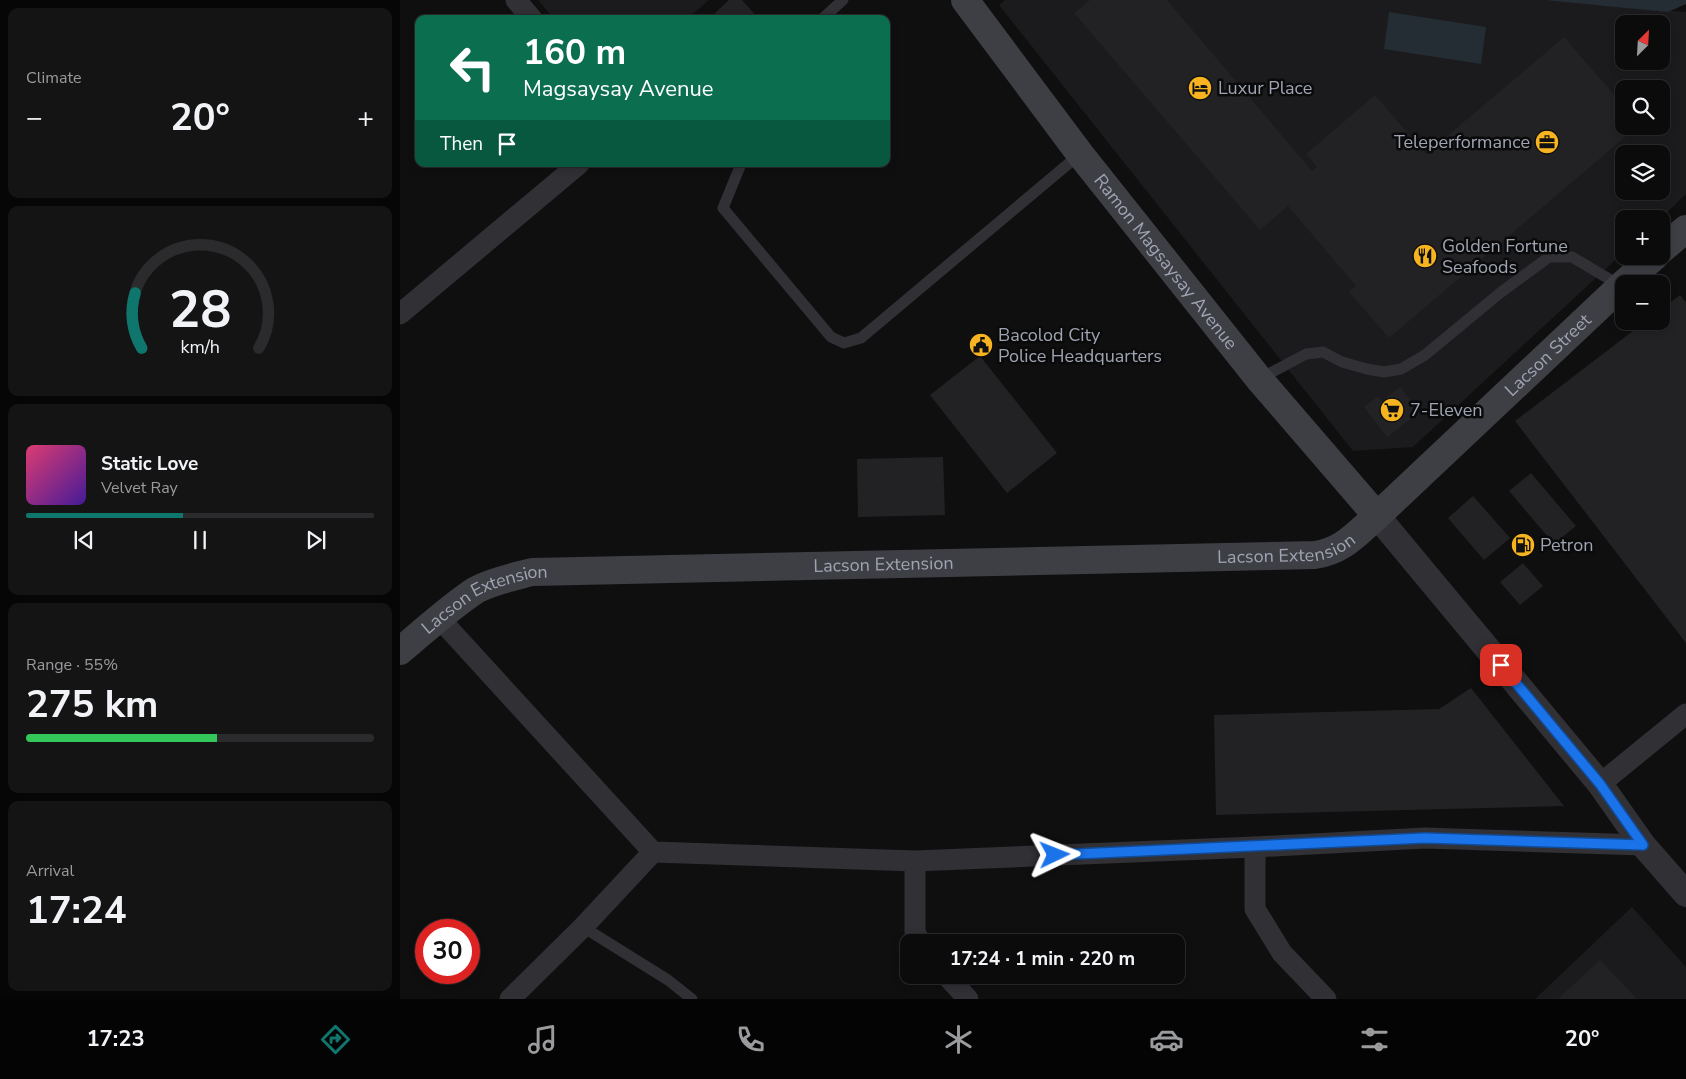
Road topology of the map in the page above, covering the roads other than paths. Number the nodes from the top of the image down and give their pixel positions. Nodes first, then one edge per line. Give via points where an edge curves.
1 (516, 0) edge
2 (842, 0) edge
3 (968, 1) edge
4 (529, 15) edge
5 (826, 15) edge
6 (1080, 154) junction
7 (575, 167) edge
8 (740, 167) edge
9 (1686, 229) edge
10 (1670, 242) edge
11 (1645, 265) edge
12 (1633, 275) edge
13 (1615, 282) edge
14 (1615, 292) edge
15 (400, 314) edge
16 (1258, 379) junction
17 (1377, 516) junction
18 (439, 618) junction
19 (400, 651) edge
20 (1686, 714) edge
21 (1600, 784) junction
22 (1643, 845) junction
23 (1255, 847) junction
24 (653, 852) junction
25 (915, 861) junction
26 (1686, 894) edge
27 (583, 927) junction
28 (917, 934) edge
29 (954, 984) edge
30 (510, 999) edge
31 (692, 999) edge
32 (968, 999) edge
33 (1326, 999) edge

1 - 4 street
2 - 5 lane
3 - 6 main road, Ramon Magsaysay Avenue
6 - 8 lane via 861,338 844,343 830,336 723,208
6 - 16 main road, Ramon Magsaysay Avenue
7 - 15 street
9 - 10 main road
11 - 12 main road, Lacson Street
13 - 16 lane via 1572,257 1549,257 1425,355 1401,369 1384,372 1367,369 1323,352 1306,354
14 - 17 main road, Lacson Street
16 - 17 main road, Ramon Magsaysay Avenue
17 - 18 main road, Lacson Extension via 1340,548 1315,555 532,572 477,590
17 - 21 street
18 - 19 main road, Lacson Extension
18 - 24 street
20 - 21 street
21 - 22 street
22 - 23 street via 1425,838
22 - 26 street
23 - 25 street
23 - 33 street via 1255,909 1282,953
24 - 25 street
24 - 27 street
25 - 28 street
27 - 30 street
27 - 31 lane via 668,980
29 - 32 street

